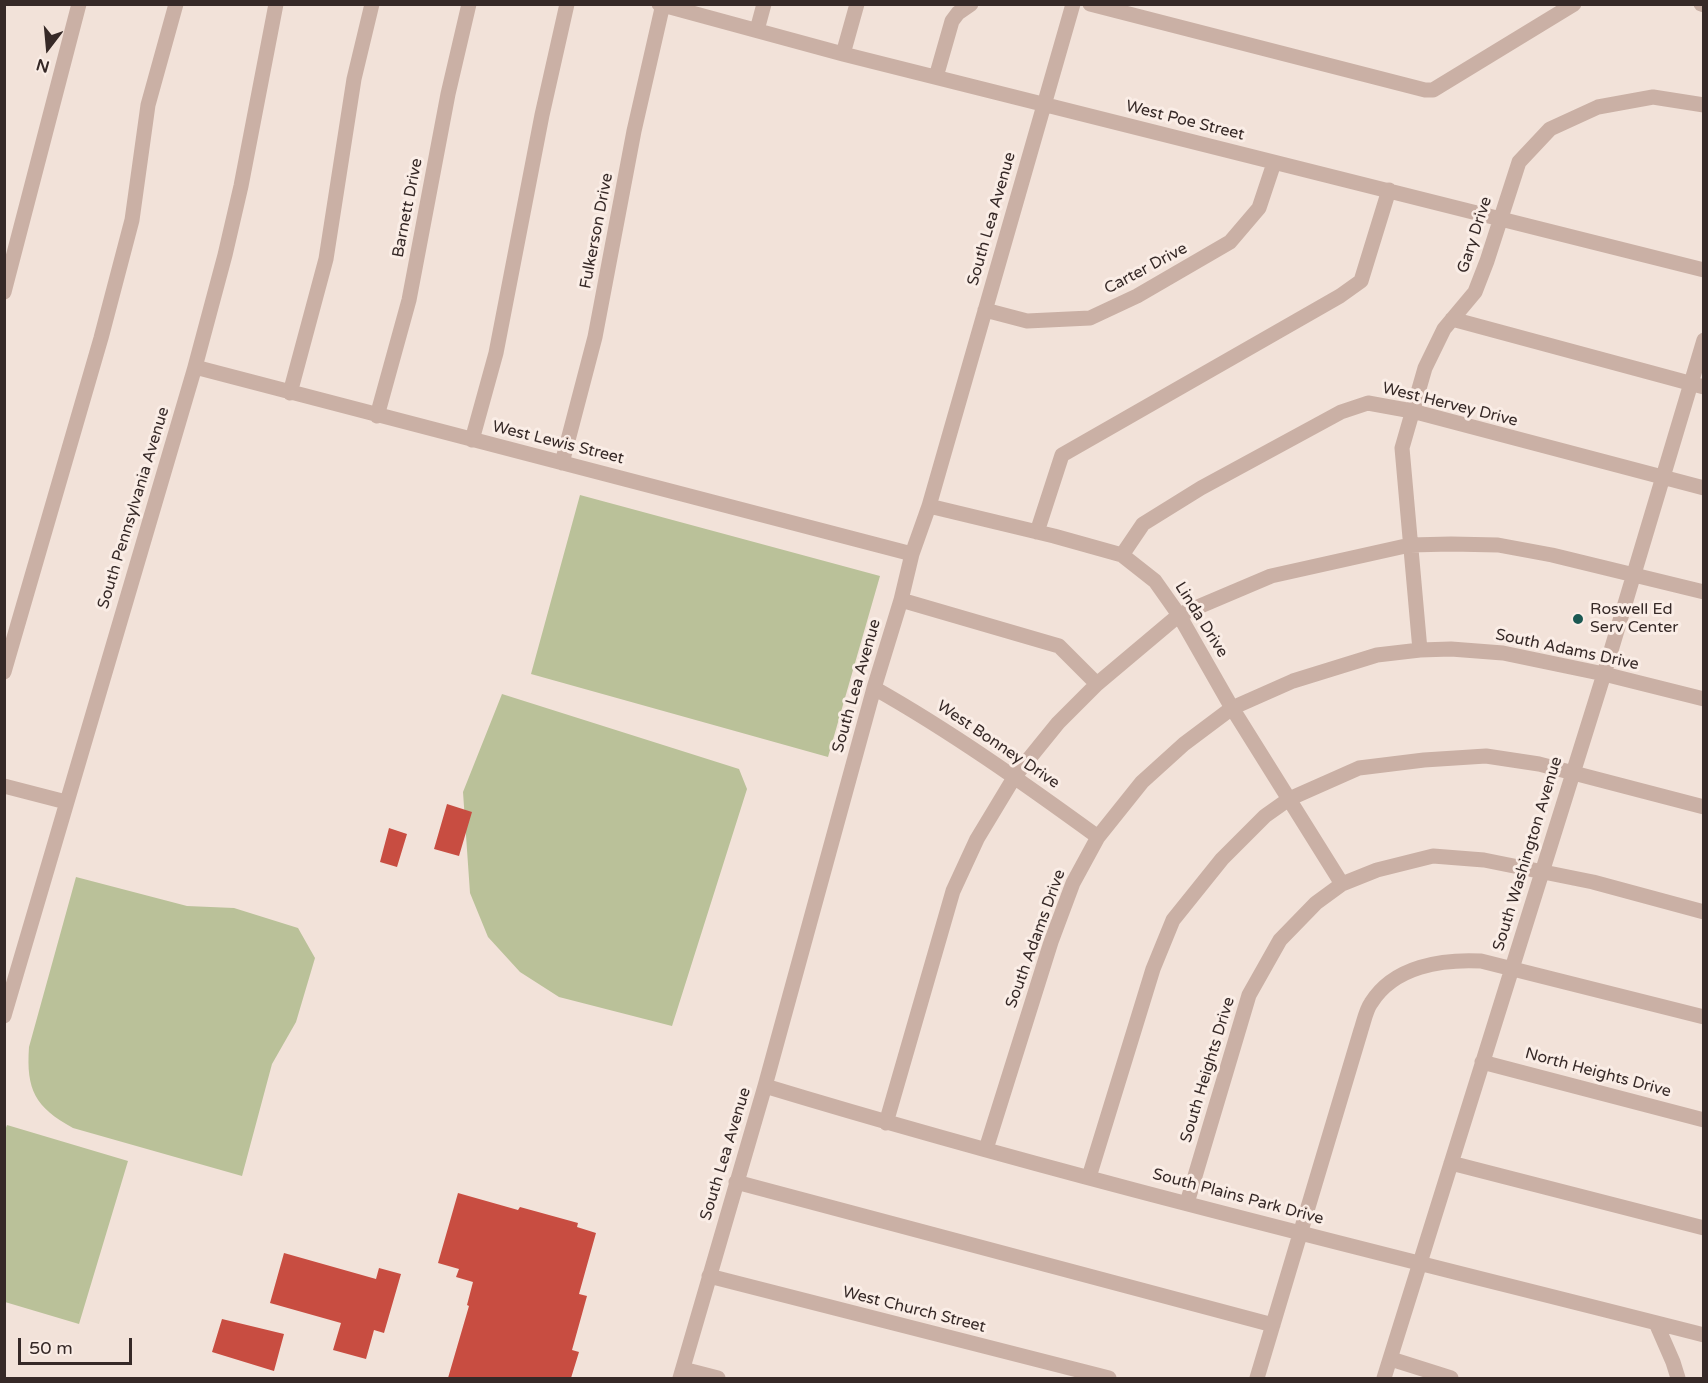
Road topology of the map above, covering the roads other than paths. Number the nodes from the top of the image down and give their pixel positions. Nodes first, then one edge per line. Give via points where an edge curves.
1 (79, 4) edge
2 (176, 4) edge
3 (276, 4) edge
4 (372, 4) edge
5 (468, 4) edge
6 (567, 4) edge
7 (764, 4) edge
8 (857, 4) edge
9 (971, 4) edge
10 (1073, 4) edge
11 (1090, 4) edge
12 (1574, 4) edge
13 (662, 5) edge
14 (757, 30) junction
15 (843, 54) junction
16 (936, 77) junction
17 (1043, 104) junction
18 (1704, 105) edge
19 (1274, 163) junction
20 (1389, 190) junction
21 (1500, 217) junction
22 (1704, 270) edge
23 (4, 291) edge
24 (985, 310) junction
25 (1452, 319) junction
26 (1704, 340) edge
27 (195, 367) junction
28 (1697, 385) edge
29 (290, 393) junction
30 (1412, 411) junction
31 (377, 416) junction
32 (472, 440) junction
33 (562, 463) junction
34 (1663, 478) junction
35 (1704, 488) edge
36 (929, 506) junction
37 (1037, 532) junction
38 (1410, 545) junction
39 (912, 554) junction
40 (1122, 555) junction
41 (1634, 574) junction
42 (1704, 592) edge
43 (901, 600) junction
44 (1179, 615) junction
45 (1420, 650) junction
46 (4, 672) edge
47 (1604, 674) junction
48 (1097, 684) junction
49 (874, 688) junction
50 (1704, 699) edge
51 (1232, 708) junction
52 (1572, 773) junction
53 (1015, 776) junction
54 (4, 786) edge
55 (1289, 799) junction
56 (66, 802) junction
57 (1704, 807) edge
58 (1098, 837) junction
59 (1541, 870) junction
60 (1342, 884) junction
61 (1704, 912) edge
62 (1511, 968) junction
63 (4, 1016) edge
64 (1704, 1017) edge
65 (1482, 1062) junction
66 (765, 1086) junction
67 (1704, 1120) edge
68 (886, 1123) junction
69 (986, 1149) junction
70 (1451, 1163) junction
71 (1089, 1177) junction
72 (736, 1182) junction
73 (1188, 1203) junction
74 (1704, 1228) edge
75 (1302, 1232) junction
76 (1420, 1263) junction
77 (709, 1276) junction
78 (1656, 1323) junction
79 (1273, 1325) junction
80 (1704, 1335) edge
81 (1390, 1359) junction
82 (682, 1374) edge
83 (718, 1378) edge
84 (1109, 1378) edge
85 (1257, 1378) edge
86 (1384, 1378) edge
87 (1451, 1378) edge
88 (1678, 1378) edge

1 - 23 street
2 - 46 street via 148,105 132,220
3 - 27 street, South Pennsylvania Avenue via 241,186
4 - 29 street via 354,79 326,259
5 - 31 street, Barnett Drive via 409,300
6 - 32 street via 496,352
7 - 14 street
8 - 15 street
9 - 16 street via 952,21
10 - 17 street, South Lea Avenue
11 - 12 street via 1425,90 1433,90
13 - 14 street, West Poe Street
13 - 33 street, Fulkerson Drive via 595,338
14 - 15 street, West Poe Street
15 - 16 street, West Poe Street
16 - 17 street, West Poe Street
17 - 19 street, West Poe Street
17 - 24 street, South Lea Avenue
18 - 21 street, Gary Drive via 1653,98 1598,106 1550,129 1519,162
19 - 20 street, West Poe Street
19 - 24 street, Carter Drive via 1259,208 1230,242 1137,296 1090,318 1027,321
20 - 21 street, West Poe Street
20 - 37 street via 1361,281 1062,455
21 - 22 street, West Poe Street
21 - 25 street, Gary Drive via 1475,292
24 - 36 street, South Lea Avenue
25 - 28 street
25 - 30 street, Gary Drive via 1425,368
26 - 28 street, South Washington Avenue
27 - 29 street, West Lewis Street
27 - 56 street, South Pennsylvania Avenue
28 - 34 street, South Washington Avenue
29 - 31 street, West Lewis Street
30 - 34 street, West Hervey Drive
30 - 38 street, Gary Drive via 1402,448
30 - 40 street, West Hervey Drive via 1368,403 1341,412 1143,524
31 - 32 street, West Lewis Street
32 - 33 street, West Lewis Street
33 - 39 street, West Lewis Street
34 - 35 street, West Hervey Drive
34 - 41 street, South Washington Avenue
36 - 37 street, Linda Drive
36 - 39 street, South Lea Avenue
37 - 40 street, Linda Drive
38 - 41 street via 1498,545
38 - 44 street via 1271,576
38 - 45 street, Gary Drive
39 - 43 street, South Lea Avenue
40 - 44 street, Linda Drive via 1155,581
41 - 42 street
41 - 47 street, South Washington Avenue
43 - 48 street via 1059,646
43 - 49 street, South Lea Avenue
44 - 48 street
44 - 51 street, Linda Drive
45 - 47 street, South Adams Drive via 1503,653
45 - 51 street, South Adams Drive via 1355,660
47 - 50 street, South Adams Drive
47 - 52 street, South Washington Avenue
48 - 53 street via 1058,723
49 - 53 street, West Bonney Drive via 928,718
49 - 66 street, South Lea Avenue
51 - 55 street, Linda Drive
51 - 58 street, South Adams Drive via 1142,782
52 - 55 street via 1486,756 1424,760 1359,768
52 - 57 street
52 - 59 street, South Washington Avenue
53 - 58 street, West Bonney Drive
53 - 68 street via 977,839 953,891
54 - 56 street
55 - 60 street, Linda Drive
55 - 71 street via 1265,816 1222,859 1173,920 1153,969
56 - 63 street, South Pennsylvania Avenue
58 - 69 street, South Adams Drive via 1073,883 1051,942
59 - 60 street, South Heights Drive via 1433,856 1377,870
59 - 61 street, South Heights Drive
59 - 62 street, South Washington Avenue
60 - 73 street, South Heights Drive via 1316,903 1280,940 1249,995
62 - 64 street
62 - 65 street, South Washington Avenue
62 - 75 street via 1464,960 1428,965 1403,974 1371,1003
65 - 67 street, North Heights Drive
65 - 70 street, South Washington Avenue
66 - 68 street, South Plains Park Drive
66 - 72 street, South Lea Avenue
68 - 69 street, South Plains Park Drive
69 - 71 street, South Plains Park Drive
70 - 74 street
70 - 76 street, South Washington Avenue
71 - 73 street, South Plains Park Drive
72 - 77 street, South Lea Avenue
72 - 79 street
73 - 75 street, South Plains Park Drive
75 - 76 street, South Plains Park Drive
75 - 79 street
76 - 78 street, South Plains Park Drive
76 - 81 street, South Washington Avenue
77 - 82 street, South Lea Avenue
77 - 84 street, West Church Street
78 - 80 street, South Plains Park Drive
78 - 88 street
79 - 85 street
81 - 86 street, South Washington Avenue
81 - 87 street
82 - 83 street

